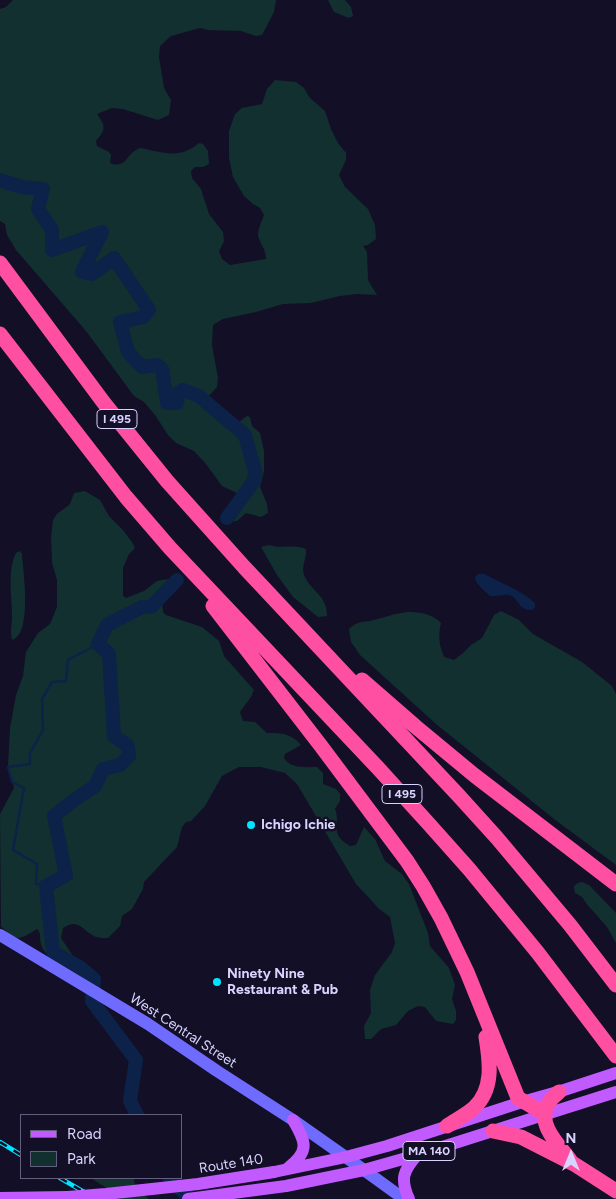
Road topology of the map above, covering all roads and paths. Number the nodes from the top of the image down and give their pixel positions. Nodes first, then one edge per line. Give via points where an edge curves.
1 (0, 263) edge
2 (0, 334) edge
3 (170, 548) junction
4 (244, 568) junction
5 (616, 884) edge
6 (0, 935) edge
7 (616, 985) edge
8 (481, 1008) junction
9 (616, 1056) edge
10 (611, 1075) edge
11 (559, 1092) junction
12 (616, 1092) edge
13 (522, 1102) junction
14 (544, 1114) junction
15 (293, 1120) junction
16 (447, 1126) junction
17 (493, 1131) junction
18 (417, 1155) junction
19 (346, 1157) junction
20 (574, 1164) junction
21 (364, 1170) junction
22 (280, 1171) junction
23 (616, 1191) edge
24 (0, 1198) edge
25 (188, 1199) edge
26 (404, 1199) edge
27 (410, 1199) edge

1 - 4 highway, I 495 via 104,403
2 - 3 highway, I 495 via 126,497
3 - 8 highway via 423,886 445,925
3 - 9 highway, I 495 via 469,869
4 - 5 highway via 352,672 416,727
4 - 7 highway, I 495 via 471,810 570,925
6 - 15 street, West Central Street via 148,1024
8 - 13 highway via 514,1090
8 - 16 highway via 489,1056 488,1086 473,1109
10 - 11 main road, MA 140
11 - 13 main road, MA 140
11 - 14 highway
12 - 14 main road, MA 140
13 - 14 highway
13 - 16 main road, MA 140
14 - 17 main road, MA 140
14 - 20 highway via 548,1133
15 - 19 street, West Central Street
15 - 22 main road via 302,1136 304,1148 298,1160
16 - 19 main road, MA 140
17 - 18 main road, MA 140
17 - 20 highway via 521,1137
18 - 21 main road, MA 140
18 - 27 main road via 403,1179
19 - 21 street, West Central Street
19 - 22 main road, Route 140 / MA 140
20 - 23 highway
21 - 25 main road, Route 140 / MA 140 via 286,1186
21 - 26 street, West Central Street
22 - 24 main road, Route 140 / MA 140, bridge via 106,1194

